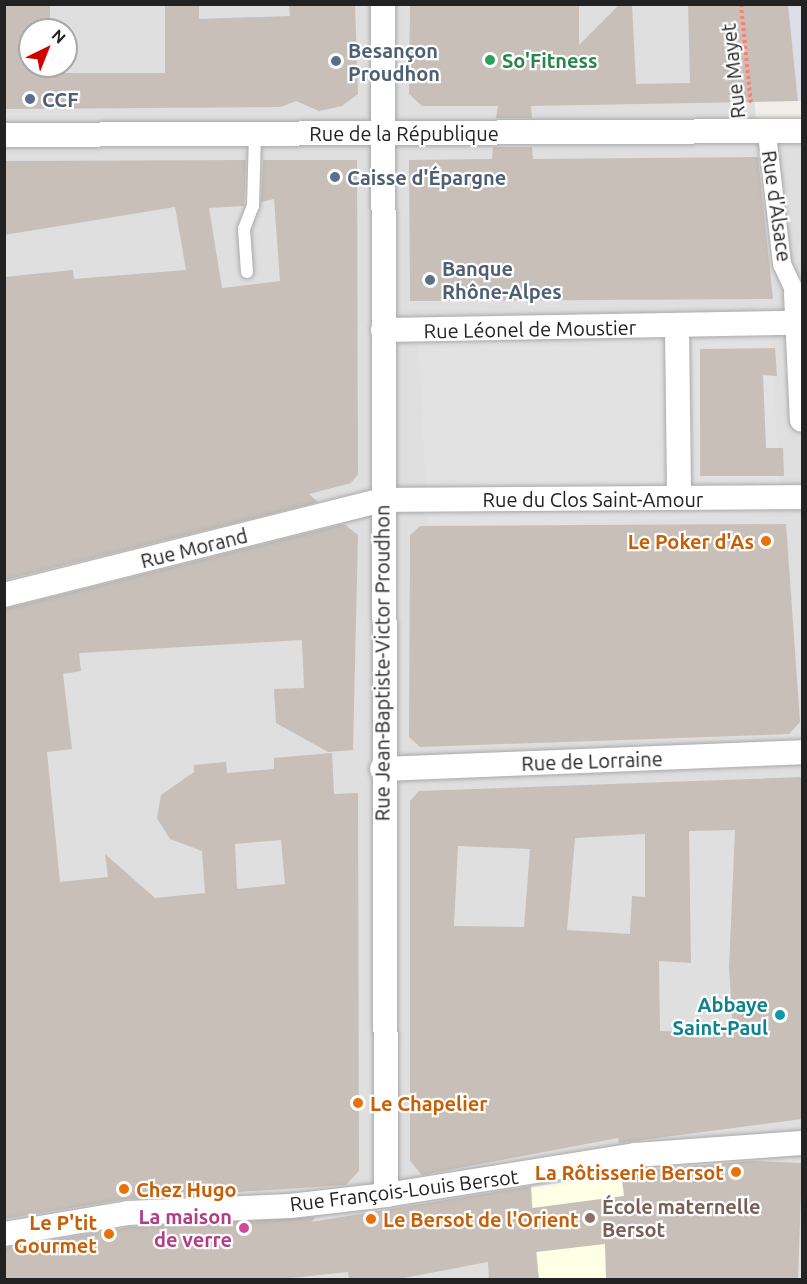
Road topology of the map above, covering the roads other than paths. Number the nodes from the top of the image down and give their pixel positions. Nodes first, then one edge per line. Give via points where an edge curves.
1 (383, 4) edge
2 (384, 131) junction
3 (802, 131) edge
4 (255, 133) junction
5 (760, 134) junction
6 (4, 135) edge
7 (247, 273) dead end
8 (796, 294) joint
9 (796, 322) junction
10 (677, 327) junction
11 (383, 330) junction
12 (802, 420) edge
13 (802, 497) edge
14 (679, 498) junction
15 (383, 500) junction
16 (4, 595) edge
17 (802, 753) edge
18 (382, 769) junction
19 (802, 1143) edge
20 (386, 1195) junction
21 (4, 1233) edge

1 - 2 street, Rue Jean-Baptiste-Victor Proudhon
2 - 4 street, Rue de la République
2 - 5 street, Rue de la République
2 - 11 street, Rue Jean-Baptiste-Victor Proudhon
3 - 5 street, Rue de la République
4 - 6 street, Rue de la République
4 - 7 lane via 253,206 244,228
5 - 8 street, Rue d'Alsace via 782,264
8 - 9 street, Rue d'Alsace
9 - 10 street, Rue Léonel de Moustier
9 - 12 street, Rue d'Alsace
10 - 11 street, Rue Léonel de Moustier
10 - 14 street
11 - 15 street, Rue Jean-Baptiste-Victor Proudhon
13 - 14 street, Rue du Clos Saint-Amour
14 - 15 street, Rue du Clos Saint-Amour
15 - 16 street, Rue Morand
15 - 18 street, Rue Jean-Baptiste-Victor Proudhon
17 - 18 street, Rue de Lorraine
18 - 20 street, Rue Jean-Baptiste-Victor Proudhon
19 - 20 street, Rue François-Louis Bersot via 635,1155
20 - 21 street, Rue François-Louis Bersot via 241,1216 128,1213

